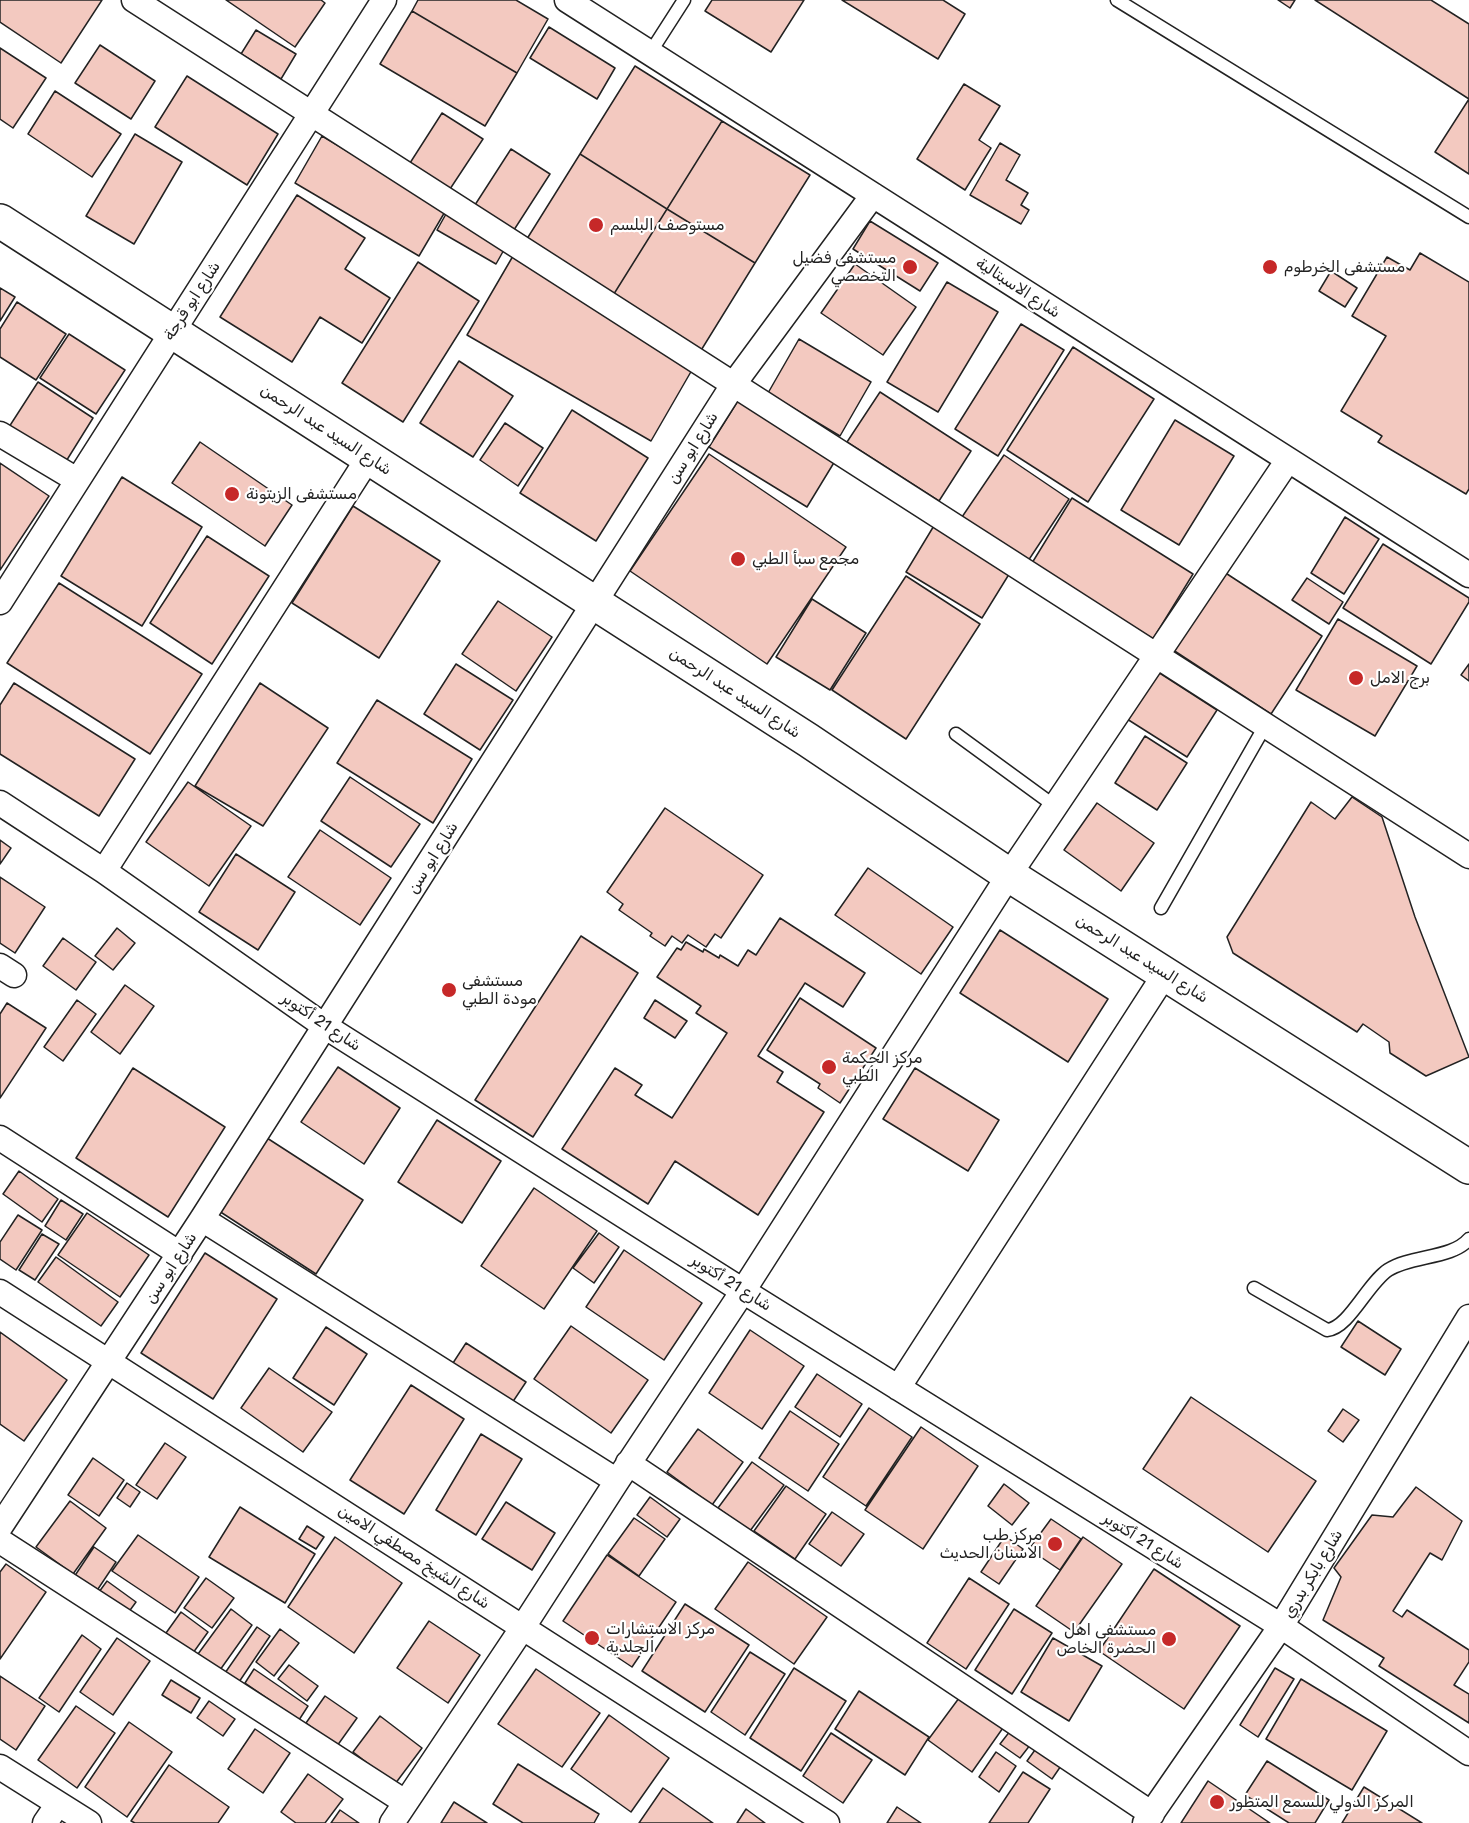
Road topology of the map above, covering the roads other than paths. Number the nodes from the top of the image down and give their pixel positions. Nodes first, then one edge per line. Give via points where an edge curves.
1 (134, 0) edge
2 (384, 0) edge
3 (567, 0) edge
4 (684, 0) edge
5 (1118, 0) edge
6 (650, 52) junction
7 (310, 114) junction
8 (873, 195) junction
9 (1469, 217) edge
10 (0, 221) edge
11 (172, 330) junction
12 (733, 385) junction
13 (0, 434) edge
14 (369, 457) junction
15 (1288, 459) junction
16 (77, 480) junction
17 (1469, 575) edge
18 (0, 602) edge
19 (595, 603) junction
20 (1157, 657) junction
21 (1265, 726) junction
22 (956, 734) dead end
23 (0, 803) edge
24 (1056, 807) junction
25 (1469, 856) edge
26 (104, 871) junction
27 (1009, 875) junction
28 (1161, 908) dead end
29 (1165, 974) junction
30 (326, 1027) junction
31 (0, 1138) edge
32 (1469, 1167) edge
33 (202, 1219) junction
34 (1469, 1239) edge
35 (180, 1254) junction
36 (1254, 1288) dead end
37 (743, 1291) junction
38 (0, 1292) edge
39 (1469, 1317) edge
40 (109, 1362) junction
41 (898, 1388) junction
42 (623, 1472) junction
43 (0, 1527) edge
44 (0, 1541) edge
45 (1281, 1626) junction
46 (523, 1627) junction
47 (1469, 1753) edge
48 (0, 1767) edge
49 (405, 1802) junction
50 (52, 1813) edge
51 (1148, 1818) edge
52 (89, 1823) edge
53 (392, 1823) edge
54 (827, 1823) edge

1 - 7 street
2 - 7 street, شارع ابو قرجة
3 - 6 street, شارع الاسبتالية
4 - 6 lane
5 - 9 lane
6 - 8 street, شارع الاسبتالية
7 - 11 street, شارع ابو قرجة
7 - 12 street
8 - 12 street, شارع ابو سن
8 - 15 street, شارع الاسبتالية
10 - 11 street, شارع السيد عبد الرحمن
11 - 14 street, شارع السيد عبد الرحمن
11 - 16 street, شارع ابو قرجة
12 - 19 street, شارع ابو سن
12 - 20 street
13 - 16 street
14 - 19 street, شارع السيد عبد الرحمن
14 - 26 street
15 - 17 street, شارع الاسبتالية
15 - 20 street
16 - 18 street, شارع ابو قرجة
19 - 27 street, شارع السيد عبد الرحمن
19 - 30 street, شارع ابو سن
20 - 21 street
20 - 24 street
21 - 25 street
21 - 28 lane
22 - 24 lane
23 - 26 street, شارع 21 أكتوبر
24 - 27 street
26 - 30 street, شارع 21 أكتوبر
27 - 29 street, شارع السيد عبد الرحمن
27 - 37 street
29 - 32 street, شارع السيد عبد الرحمن
29 - 41 street
30 - 33 street, شارع ابو سن
30 - 37 street, شارع 21 أكتوبر
31 - 35 street
33 - 35 street, شارع ابو سن
33 - 42 street
34 - 36 lane via 1458,1249 1386,1271 1343,1324 1334,1329 1327,1330
35 - 40 street, شارع ابو سن
37 - 41 street, شارع 21 أكتوبر
37 - 42 street
38 - 40 street, شارع الشيخ مصطفي الامين
39 - 45 street, شارع بابكر بدري
40 - 43 street, شارع ابو سن
40 - 46 street, شارع الشيخ مصطفي الامين
41 - 45 street, شارع 21 أكتوبر
42 - 46 street
42 - 51 street
44 - 49 street
45 - 47 street, شارع 21 أكتوبر
45 - 51 street, شارع بابكر بدري
46 - 49 street
46 - 54 street, شارع الشيخ مصطفي الامين
48 - 50 street
49 - 53 street
50 - 52 street

